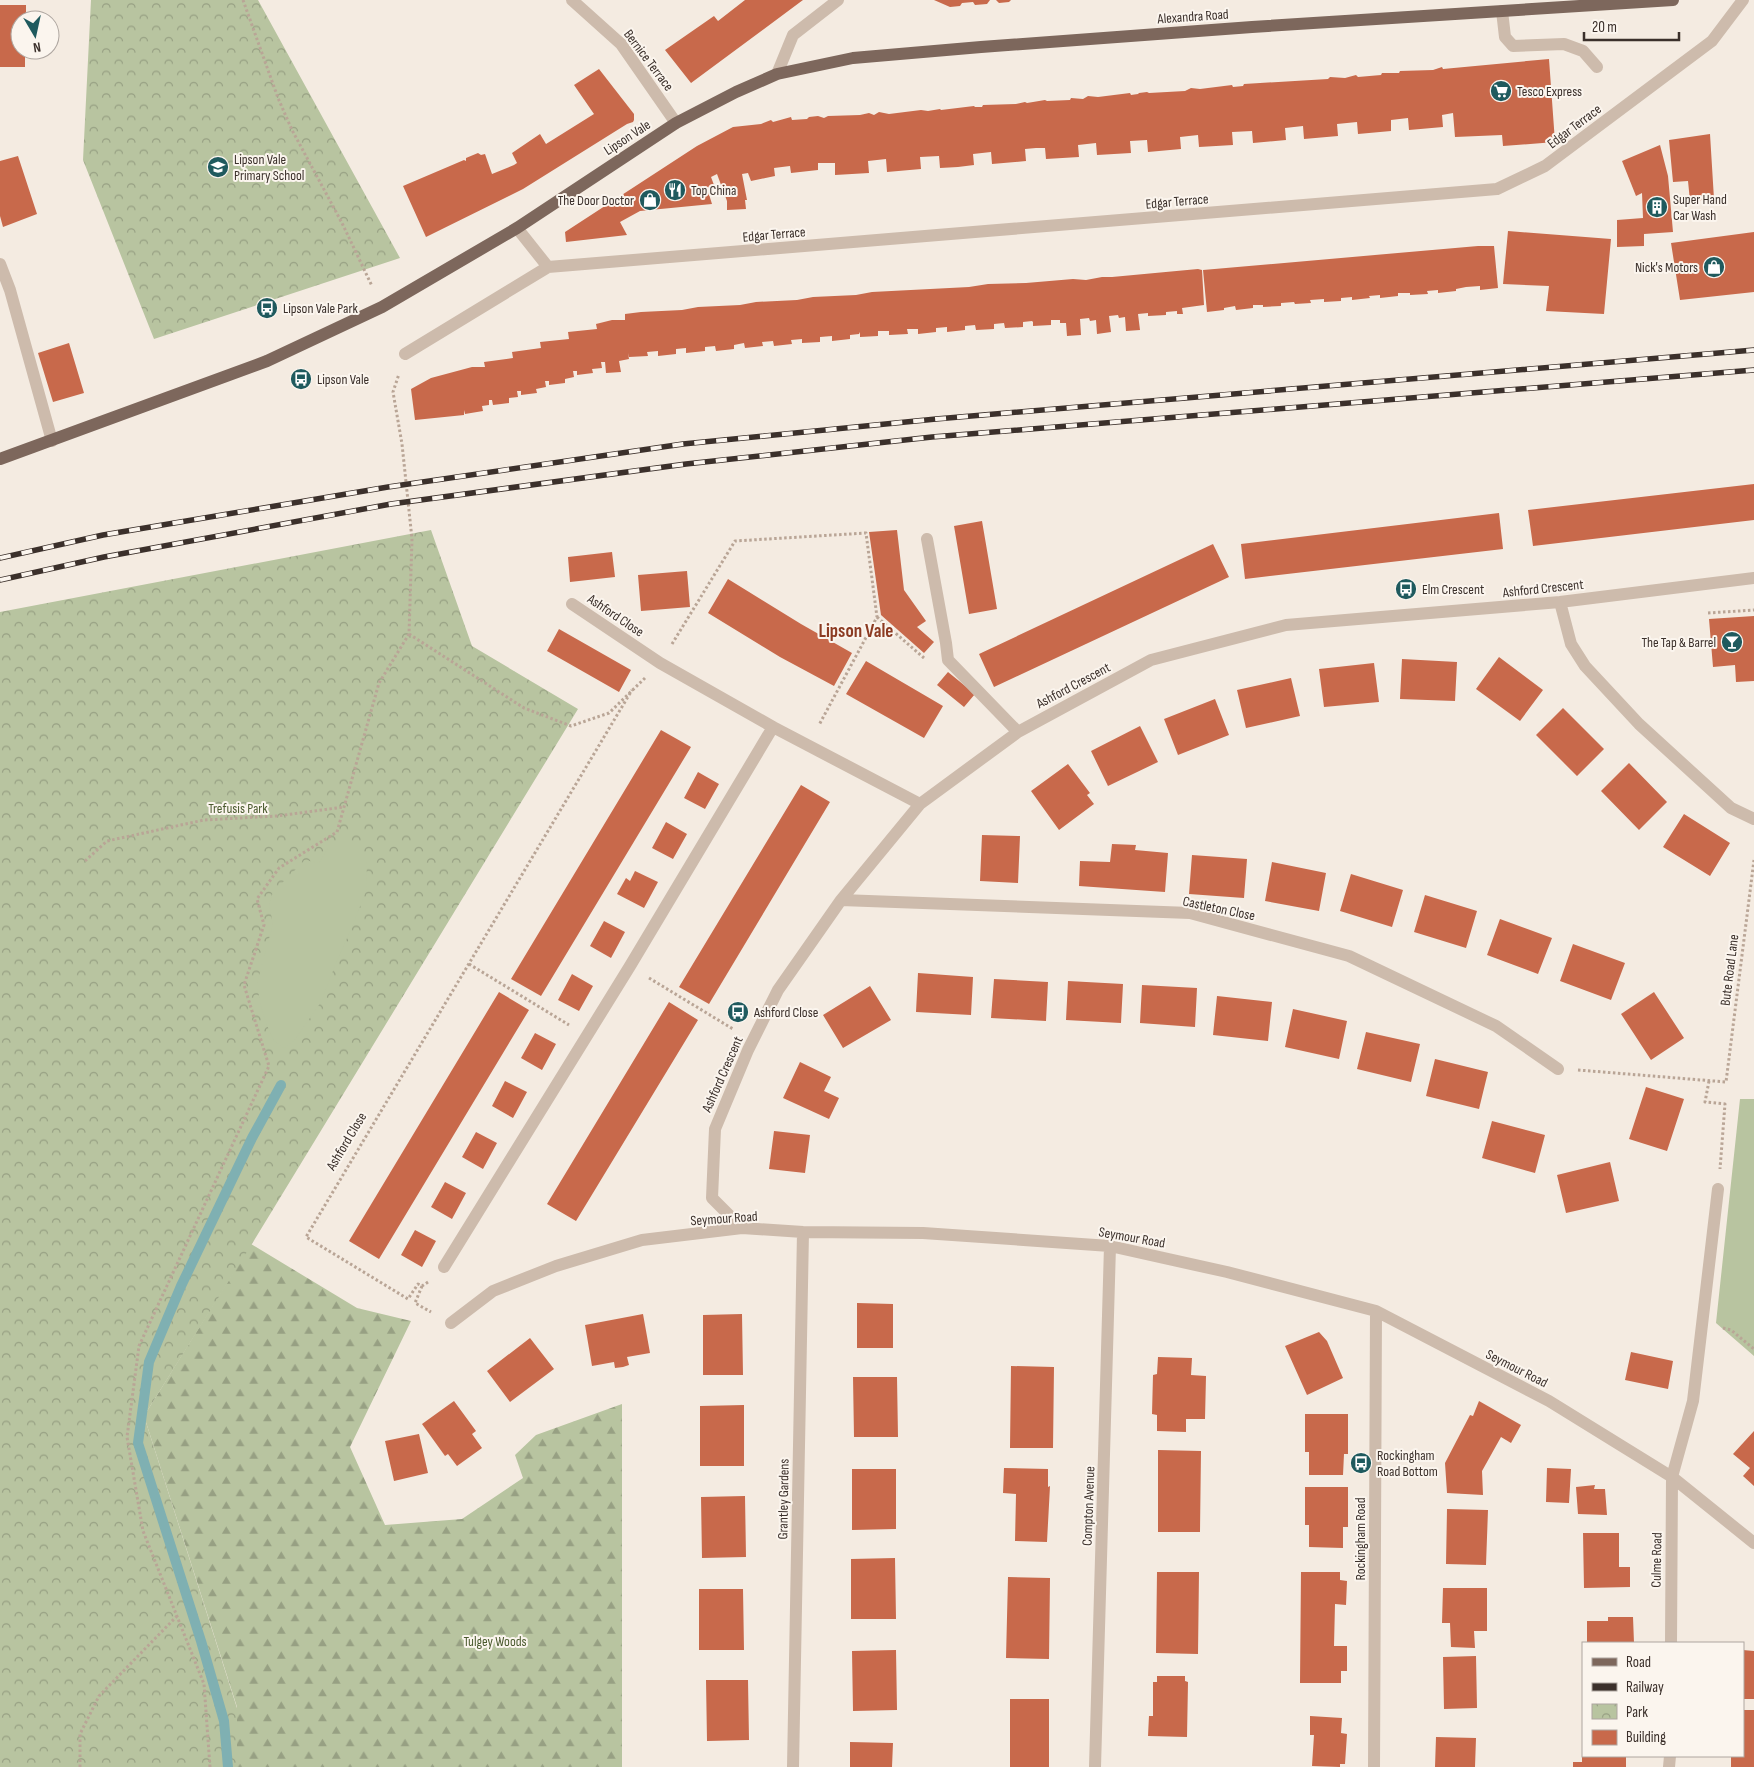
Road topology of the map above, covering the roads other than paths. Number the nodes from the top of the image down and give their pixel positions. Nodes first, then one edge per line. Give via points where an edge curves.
1 (572, 0) edge
2 (838, 0) edge
3 (1673, 0) edge
4 (1743, 0) edge
5 (1502, 11) junction
6 (1597, 67) dead end
7 (778, 74) junction
8 (676, 122) junction
9 (517, 228) junction
10 (0, 264) edge
11 (548, 267) junction
12 (405, 354) dead end
13 (52, 441) junction
14 (0, 459) edge
15 (927, 539) dead end
16 (1754, 578) edge
17 (1560, 602) junction
18 (572, 604) dead end
19 (773, 727) junction
20 (1018, 732) junction
21 (920, 804) junction
22 (1754, 819) edge
23 (842, 900) junction
24 (1558, 1069) road end
25 (1718, 1189) road end
26 (742, 1228) junction
27 (803, 1232) junction
28 (1110, 1246) junction
29 (444, 1267) dead end
30 (1376, 1311) junction
31 (451, 1322) road end
32 (1672, 1478) junction
33 (1754, 1543) edge
34 (1671, 1642) edge
35 (793, 1767) edge
36 (1095, 1767) edge
37 (1374, 1767) edge

1 - 8 street, Bernice Terrace via 621,44
2 - 7 street via 793,35
3 - 5 main road, Alexandra Road
4 - 11 street, Edgar Terrace via 1712,41 1545,166 1497,190
5 - 6 street via 1505,37 1513,46 1564,44 1584,50
5 - 7 main road, Alexandra Road via 853,58
7 - 8 main road, Lipson Vale
8 - 9 main road, Lipson Vale
9 - 11 street
9 - 13 main road, Lipson Vale via 382,307 267,361
10 - 13 street
11 - 12 street, Edgar Terrace
13 - 14 main road, Lipson Vale
15 - 20 street via 948,660
16 - 17 street, Ashford Crescent
17 - 20 street, Ashford Crescent via 1286,625 1151,660
17 - 22 street via 1571,644 1586,666 1639,724 1731,808
18 - 19 street, Ashford Close via 660,663
19 - 21 street, Ashford Close
19 - 29 street
20 - 21 street, Ashford Crescent
21 - 23 street, Ashford Crescent
23 - 24 street, Castleton Close via 1190,913 1349,956 1496,1026
23 - 26 street, Ashford Crescent via 778,990 715,1129 712,1198
25 - 32 street, Culme Road via 1693,1401
26 - 27 street, Seymour Road
26 - 31 street, Seymour Road via 642,1240 556,1266 493,1291
27 - 28 street, Seymour Road via 923,1233
27 - 35 street, Grantley Gardens
28 - 30 street, Seymour Road via 1227,1272
28 - 36 street, Compton Avenue
30 - 32 street, Seymour Road via 1549,1401
30 - 37 street, Rockingham Road
32 - 33 street, Seymour Road
32 - 34 street, Culme Road

